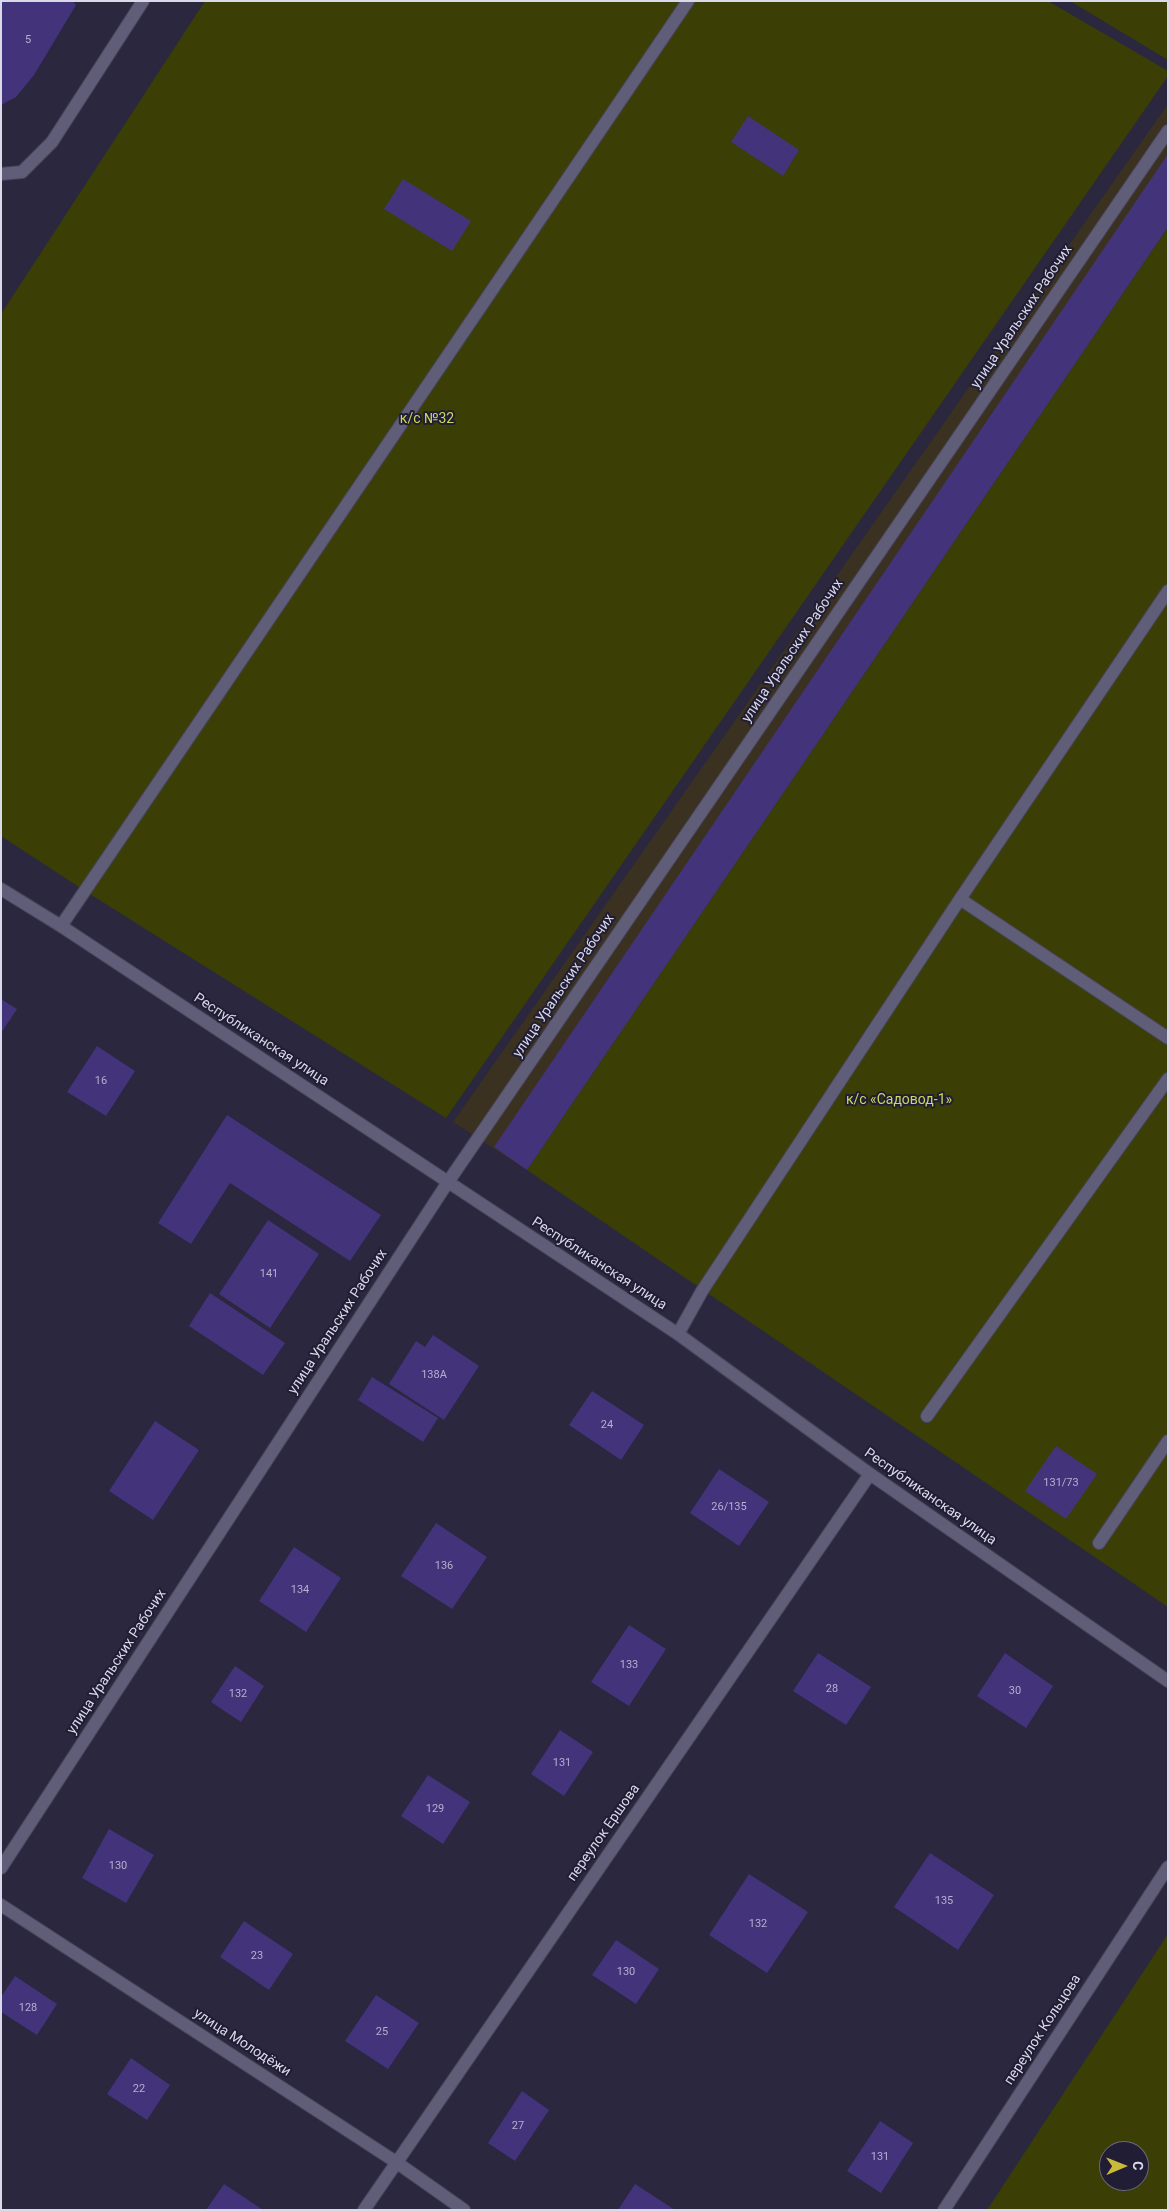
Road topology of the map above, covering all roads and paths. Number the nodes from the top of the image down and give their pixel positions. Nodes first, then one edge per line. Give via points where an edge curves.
1 (143, 1) edge
2 (688, 1) edge
3 (1168, 131) edge
4 (1, 174) edge
5 (1168, 591) edge
6 (1, 889) edge
7 (960, 899) junction
8 (61, 926) junction
9 (1168, 1038) edge
10 (1168, 1079) edge
11 (448, 1182) junction
12 (678, 1334) junction
13 (927, 1416) dead end
14 (1168, 1441) edge
15 (870, 1474) junction
16 (1099, 1543) dead end
17 (1168, 1681) edge
18 (1168, 1867) edge
19 (1, 1868) edge
20 (1, 1904) edge
21 (396, 2162) junction
22 (364, 2210) edge
23 (464, 2210) edge
24 (944, 2210) edge

1 - 4 street via 52,142 22,172
2 - 8 street
3 - 11 street, улица Уральских Рабочих
5 - 7 street
6 - 8 street, Республиканская улица
7 - 9 street
7 - 12 street via 702,1290
8 - 11 street, Республиканская улица
10 - 13 street
11 - 12 street, Республиканская улица
11 - 19 street, улица Уральских Рабочих
12 - 15 street, Республиканская улица
14 - 16 street
15 - 17 street, Республиканская улица
15 - 21 street, переулок Ершова
18 - 24 street, переулок Кольцова
20 - 21 street, улица Молодёжи
21 - 22 street, переулок Ершова
21 - 23 street, улица Молодёжи

